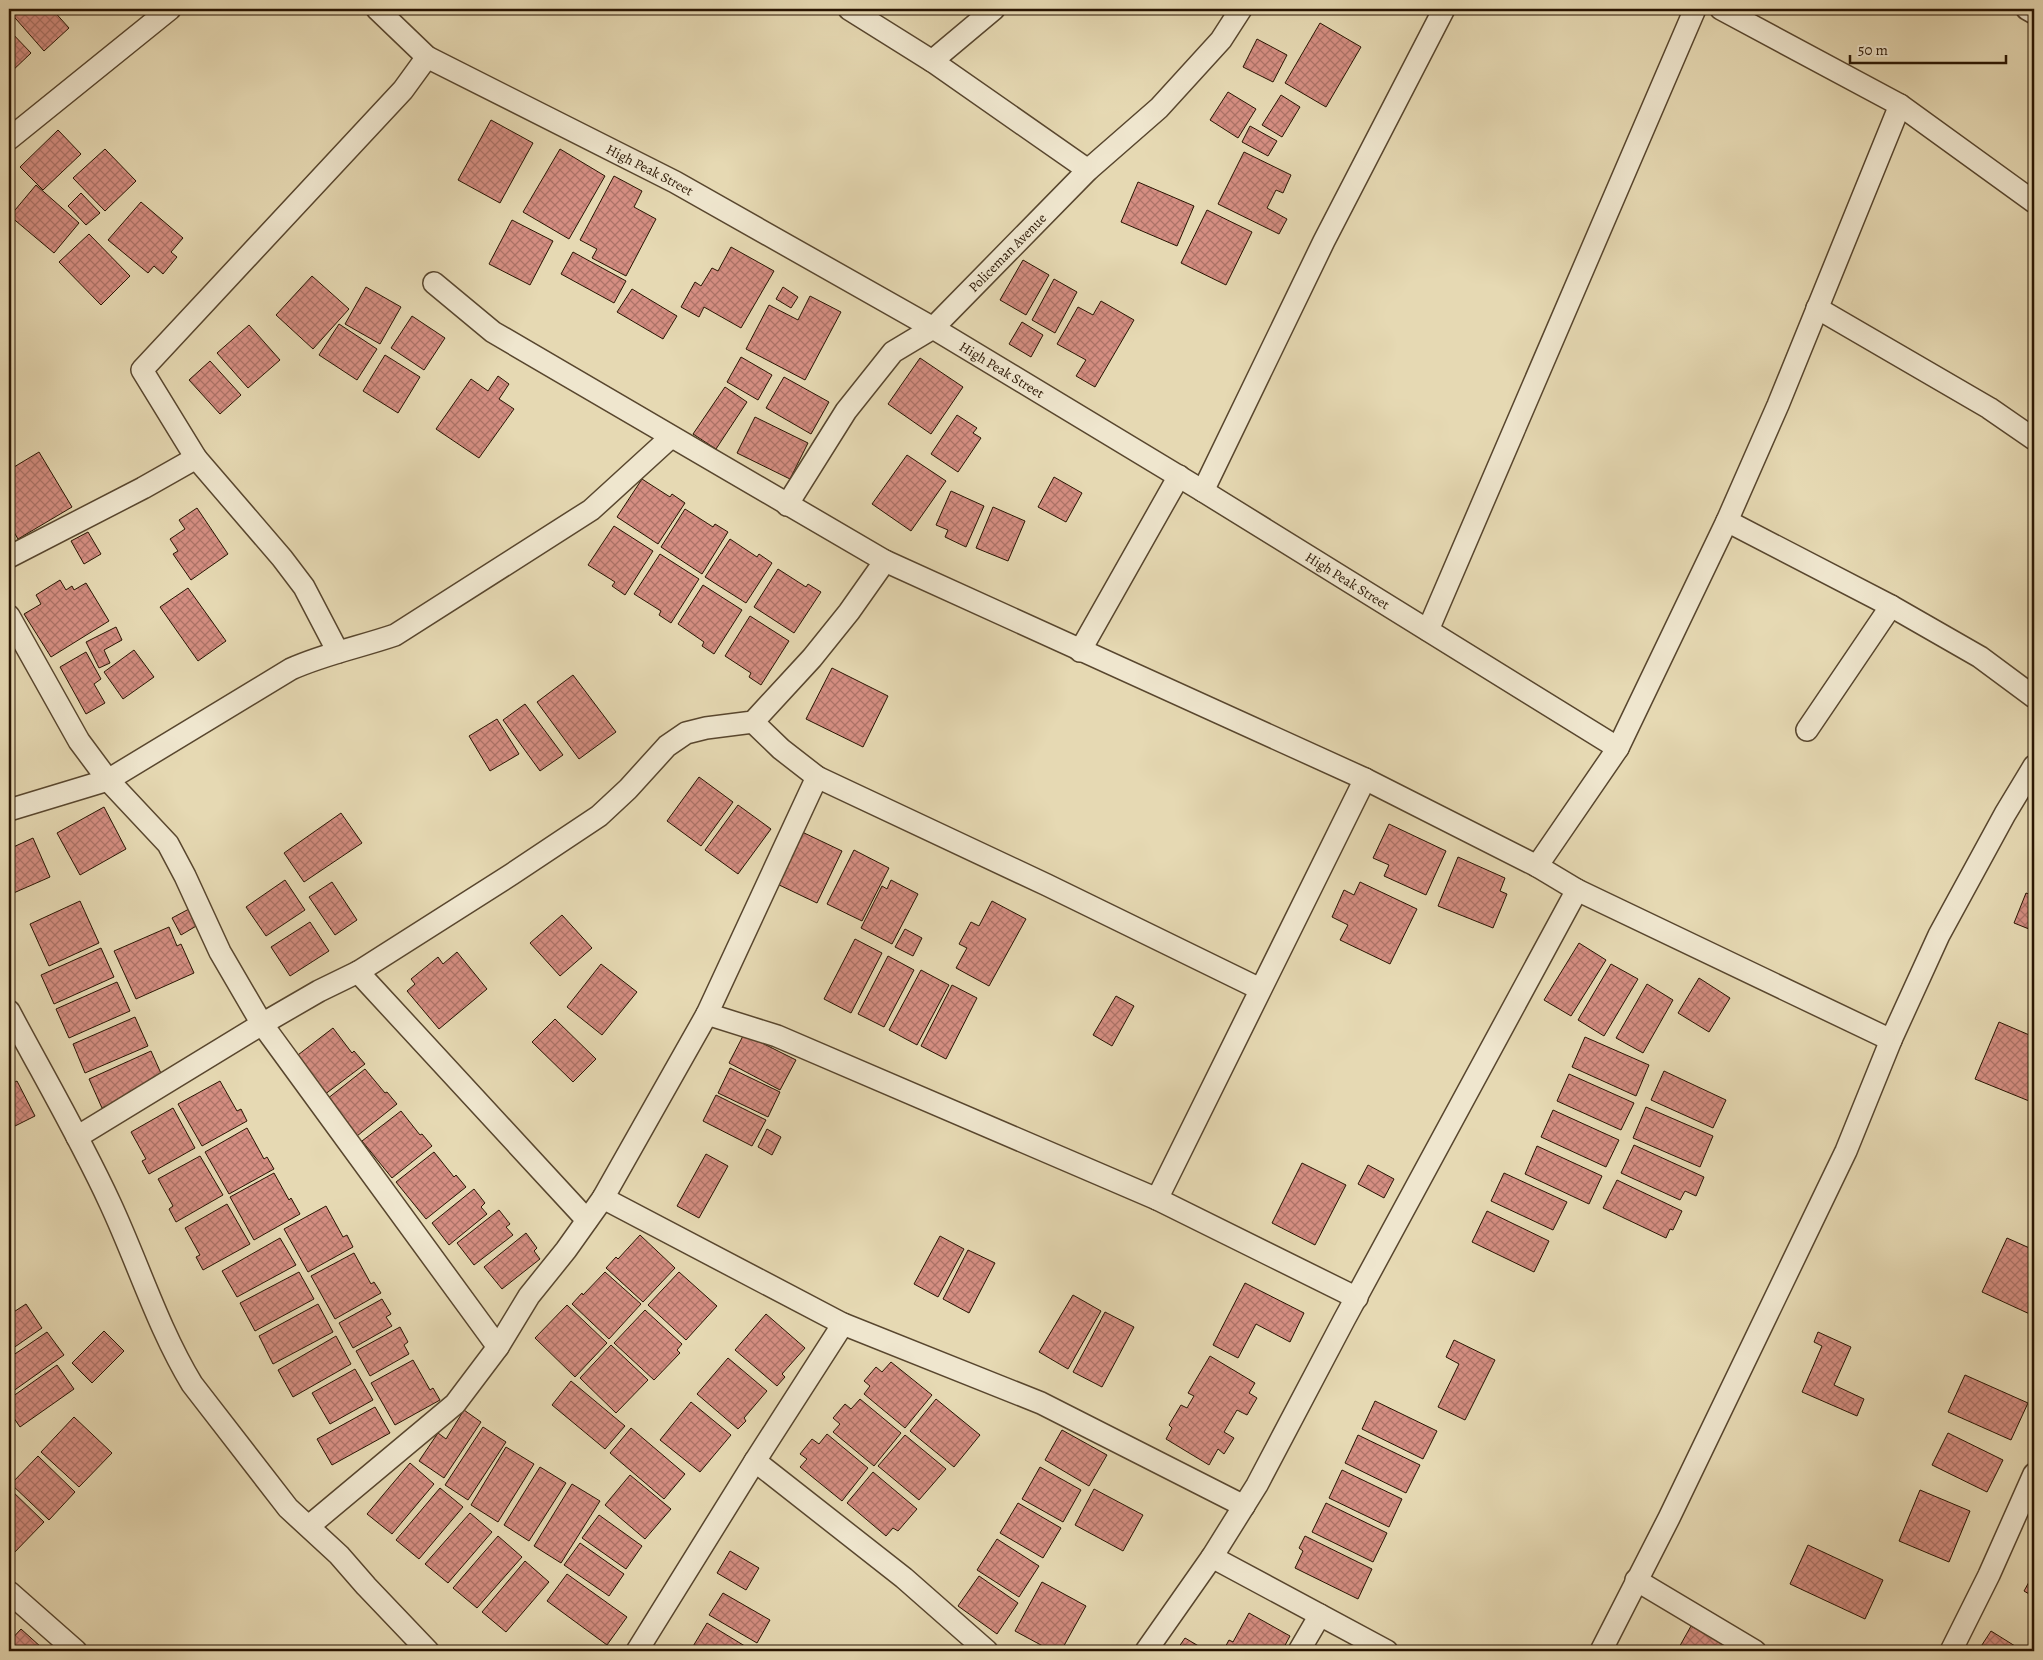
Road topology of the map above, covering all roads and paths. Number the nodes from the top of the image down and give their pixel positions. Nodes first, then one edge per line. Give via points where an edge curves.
1 (170, 9) edge
2 (377, 9) edge
3 (849, 9) edge
4 (994, 9) edge
5 (1241, 9) edge
6 (1444, 9) edge
7 (1695, 9) edge
8 (1721, 9) edge
9 (2027, 9) edge
10 (2034, 13) edge
11 (427, 57) junction
12 (932, 61) junction
13 (1900, 105) junction
14 (9, 139) edge
15 (1088, 170) junction
16 (2034, 202) edge
17 (434, 283) dead end
18 (1817, 308) junction
19 (933, 328) junction
20 (671, 437) junction
21 (2034, 439) edge
22 (196, 458) junction
23 (1179, 476) junction
24 (1203, 491) junction
25 (787, 505) junction
26 (1727, 521) junction
27 (9, 557) edge
28 (885, 560) junction
29 (1891, 606) junction
30 (9, 616) edge
31 (1428, 630) junction
32 (1080, 650) junction
33 (338, 652) junction
34 (2034, 697) edge
35 (753, 722) junction
36 (1807, 730) dead end
37 (1618, 748) junction
38 (2034, 766) edge
39 (817, 778) junction
40 (1365, 779) junction
41 (108, 780) junction
42 (9, 810) edge
43 (1537, 866) junction
44 (1577, 890) junction
45 (358, 972) junction
46 (1260, 989) junction
47 (9, 1011) edge
48 (707, 1014) junction
49 (262, 1024) junction
50 (1891, 1040) junction
51 (77, 1137) junction
52 (603, 1198) junction
53 (1157, 1199) junction
54 (587, 1220) junction
55 (1357, 1298) junction
56 (844, 1324) junction
57 (498, 1347) junction
58 (755, 1461) junction
59 (2034, 1474) edge
60 (1244, 1506) junction
61 (309, 1526) junction
62 (1212, 1557) junction
63 (1636, 1580) junction
64 (9, 1592) edge
65 (1320, 1615) junction
66 (76, 1651) edge
67 (428, 1651) edge
68 (637, 1651) edge
69 (987, 1651) edge
70 (1146, 1651) edge
71 (1299, 1651) edge
72 (1387, 1651) edge
73 (1601, 1651) edge
74 (1756, 1651) edge
75 (1951, 1651) edge

1 - 14 street
2 - 11 street, High Peak Street
3 - 12 street
4 - 12 street
5 - 15 street, Policeman Avenue via 1221,40 1158,108
6 - 24 street via 1324,241
7 - 31 street
8 - 13 street
9 - 10 street
11 - 19 street, High Peak Street via 675,182
11 - 22 street via 403,90 142,370
12 - 15 street
13 - 16 street
13 - 18 street
15 - 19 street, Policeman Avenue
17 - 20 street via 493,332
18 - 21 street via 1989,408
18 - 26 street
19 - 23 street, High Peak Street
19 - 25 street, Policeman Avenue via 893,352 846,411
20 - 25 street
20 - 33 street via 591,510 395,635
22 - 27 street
22 - 33 street via 304,587
23 - 24 street, High Peak Street
23 - 32 street
24 - 31 street, High Peak Street
25 - 28 street
26 - 29 street
26 - 37 street
28 - 32 street
28 - 35 street via 850,612
29 - 34 street via 1980,657
29 - 36 street
30 - 41 street via 79,741
31 - 37 street, High Peak Street
32 - 40 street
33 - 41 street via 316,657 291,669
35 - 39 street
35 - 45 street via 686,733 667,746 599,816
37 - 43 street
38 - 50 street via 1939,935
39 - 46 street
39 - 48 street
40 - 43 street
40 - 46 street
41 - 42 street
41 - 49 street via 168,844 220,952
43 - 44 street
44 - 50 street
44 - 55 street
45 - 49 street
45 - 54 street
46 - 53 street
47 - 51 street
48 - 52 street
48 - 53 street via 777,1036
49 - 51 street
49 - 57 street
50 - 63 street via 1846,1151 1670,1518
51 - 61 street via 111,1204 183,1369 288,1508
52 - 54 street
52 - 56 street
53 - 55 street
54 - 57 street via 529,1296
55 - 60 street
56 - 58 street
56 - 60 street via 1041,1402
57 - 61 street via 455,1404
58 - 68 street
58 - 69 street via 904,1578
59 - 75 street
60 - 62 street
61 - 67 street
62 - 65 street
62 - 70 street
63 - 73 street
63 - 74 street
64 - 66 street
65 - 71 street
65 - 72 street

